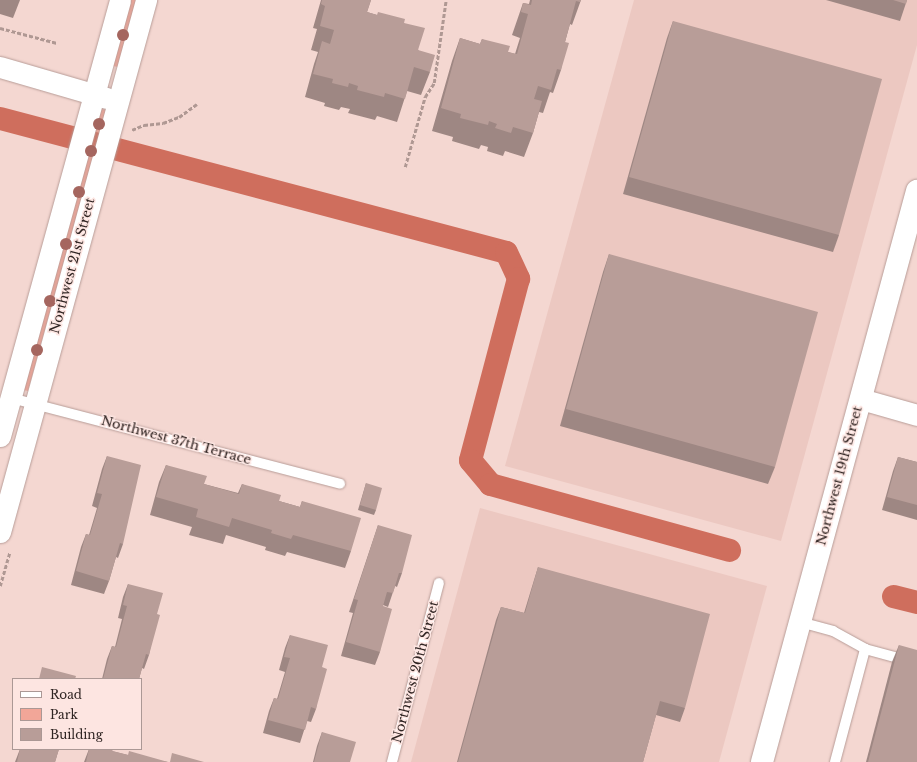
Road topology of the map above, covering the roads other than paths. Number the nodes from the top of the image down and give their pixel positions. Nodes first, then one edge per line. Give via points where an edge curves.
1 (120, 0) edge
2 (146, 0) edge
3 (0, 67) edge
4 (94, 94) junction
5 (119, 101) junction
6 (917, 190) edge
7 (11, 398) junction
8 (861, 399) junction
9 (35, 405) junction
10 (917, 415) edge
11 (0, 436) edge
12 (340, 484) dead end
13 (0, 532) edge
14 (439, 583) dead end
15 (800, 622) junction
16 (865, 649) junction
17 (917, 663) edge
18 (392, 762) edge
19 (762, 762) edge
20 (835, 762) edge

1 - 4 street, Northwest 21st Street
2 - 5 street, Northwest 21st Street
3 - 4 street
4 - 5 street
4 - 7 street, Northwest 21st Street
5 - 9 street, Northwest 21st Street
6 - 8 street, Northwest 19th Street
7 - 9 lane, Northwest 37th Terrace
7 - 11 street, Northwest 21st Street
8 - 10 street
8 - 15 street, Northwest 19th Street
9 - 12 lane, Northwest 37th Terrace
9 - 13 street, Northwest 21st Street
14 - 18 lane, Northwest 20th Street
15 - 16 lane via 833,631
15 - 19 street, Northwest 19th Street
16 - 17 lane
16 - 20 lane

